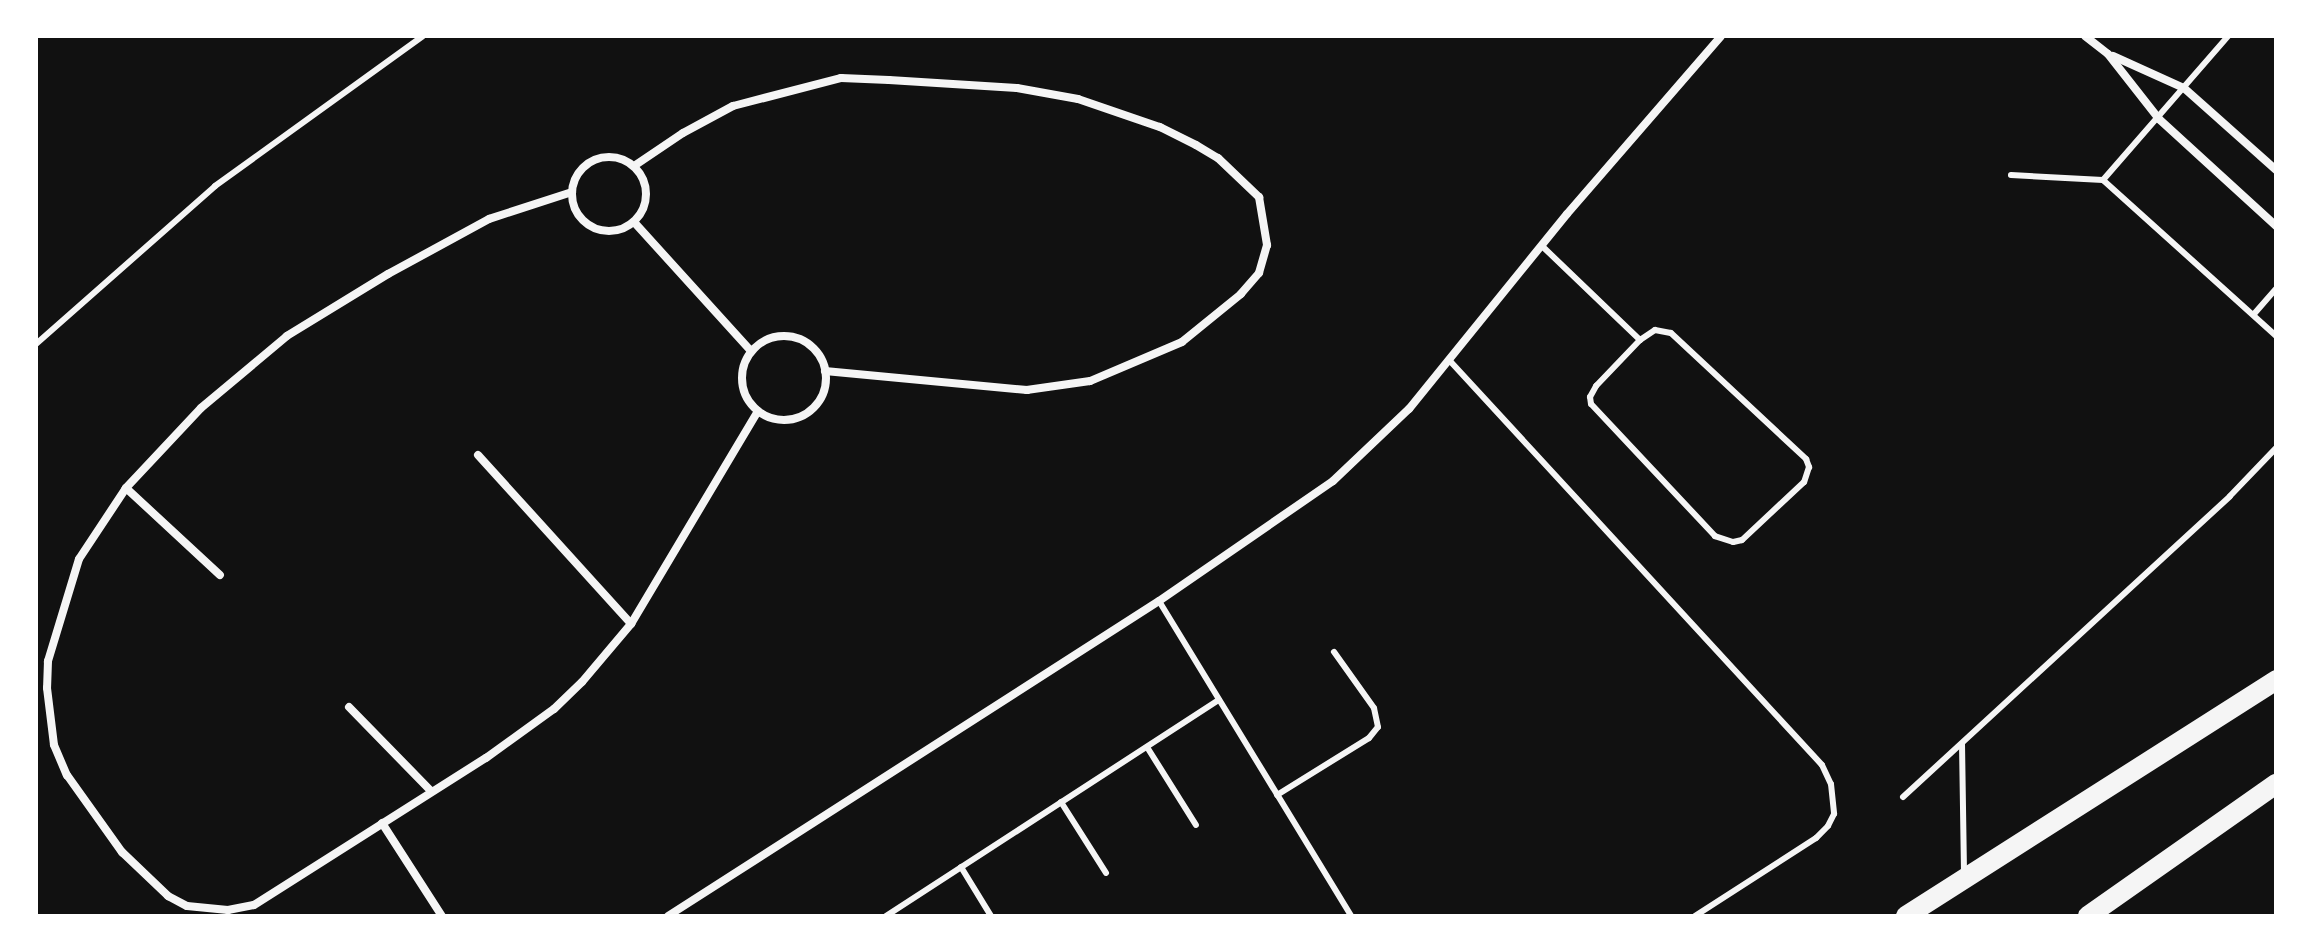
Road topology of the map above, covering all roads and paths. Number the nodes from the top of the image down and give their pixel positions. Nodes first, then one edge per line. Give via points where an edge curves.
1 (423, 36) edge
2 (1721, 36) edge
3 (2085, 36) edge
4 (2228, 36) edge
5 (2108, 54) junction
6 (2184, 88) junction
7 (2159, 119) junction
8 (634, 166) junction
9 (2276, 170) edge
10 (2011, 175) dead end
11 (2103, 180) junction
12 (572, 192) junction
13 (634, 222) junction
14 (2276, 226) edge
15 (1542, 246) junction
16 (2276, 289) edge
17 (2254, 314) junction
18 (2276, 336) edge
19 (1640, 340) junction
20 (36, 344) edge
21 (751, 351) junction
22 (1450, 361) junction
23 (825, 371) junction
24 (758, 411) junction
25 (2276, 448) edge
26 (478, 455) dead end
27 (126, 488) junction
28 (220, 575) dead end
29 (1159, 601) junction
30 (631, 624) junction
31 (1334, 652) dead end
32 (2276, 680) edge
33 (1219, 700) junction
34 (349, 707) dead end
35 (1962, 744) junction
36 (1147, 747) junction
37 (2276, 784) edge
38 (431, 791) junction
39 (1277, 795) junction
40 (1903, 797) dead end
41 (1061, 802) junction
42 (382, 823) junction
43 (1196, 825) dead end
44 (961, 867) junction
45 (1106, 873) dead end
46 (1964, 878) junction
47 (2097, 912) edge
48 (442, 916) edge
49 (668, 916) edge
50 (886, 916) edge
51 (991, 916) edge
52 (1351, 916) edge
53 (1695, 916) edge
54 (1906, 916) edge

1 - 20 lane via 215,186
2 - 15 street
3 - 5 street
4 - 6 lane
5 - 6 street
5 - 7 street
6 - 7 lane
6 - 9 street
7 - 11 lane
7 - 14 street
8 - 12 street via 612,157 589,162 574,180
8 - 13 street via 646,188 646,201
8 - 23 street via 733,106 841,78 877,79 1017,88 1078,99 1196,145 1259,197 1267,245 1259,273 1241,294 1182,342 1090,381 1027,390
10 - 11 lane
11 - 17 lane
12 - 13 street via 579,214 598,229 623,229
12 - 27 street via 489,219 287,336 201,408
13 - 21 street
15 - 19 lane
15 - 22 street
16 - 17 lane
17 - 18 lane
19 - 19 lane via 1592,392 1591,404 1715,536 1742,540 1804,482 1806,459 1671,333 1655,330
21 - 23 street via 774,337 800,339 820,357
21 - 24 street via 744,362 743,388
22 - 29 street via 1409,409 1333,481
22 - 53 lane via 1822,765 1831,784 1834,814 1828,826
23 - 24 street via 825,385 811,410 785,420
24 - 30 street
25 - 35 lane
26 - 30 street
27 - 28 street
27 - 42 street via 79,559 48,661 47,688 54,745 67,775 122,852 168,896 187,906 228,910 254,905
29 - 33 lane
29 - 49 street
30 - 38 street via 554,709
31 - 39 lane via 1374,708 1378,727 1369,738
32 - 46 main road
33 - 36 lane
33 - 39 lane
34 - 38 street
35 - 40 lane
35 - 46 lane
36 - 41 lane
36 - 43 lane
37 - 47 main road
38 - 42 street
39 - 52 lane
41 - 44 lane
41 - 45 lane
42 - 48 street
44 - 50 lane
44 - 51 lane
46 - 54 main road

